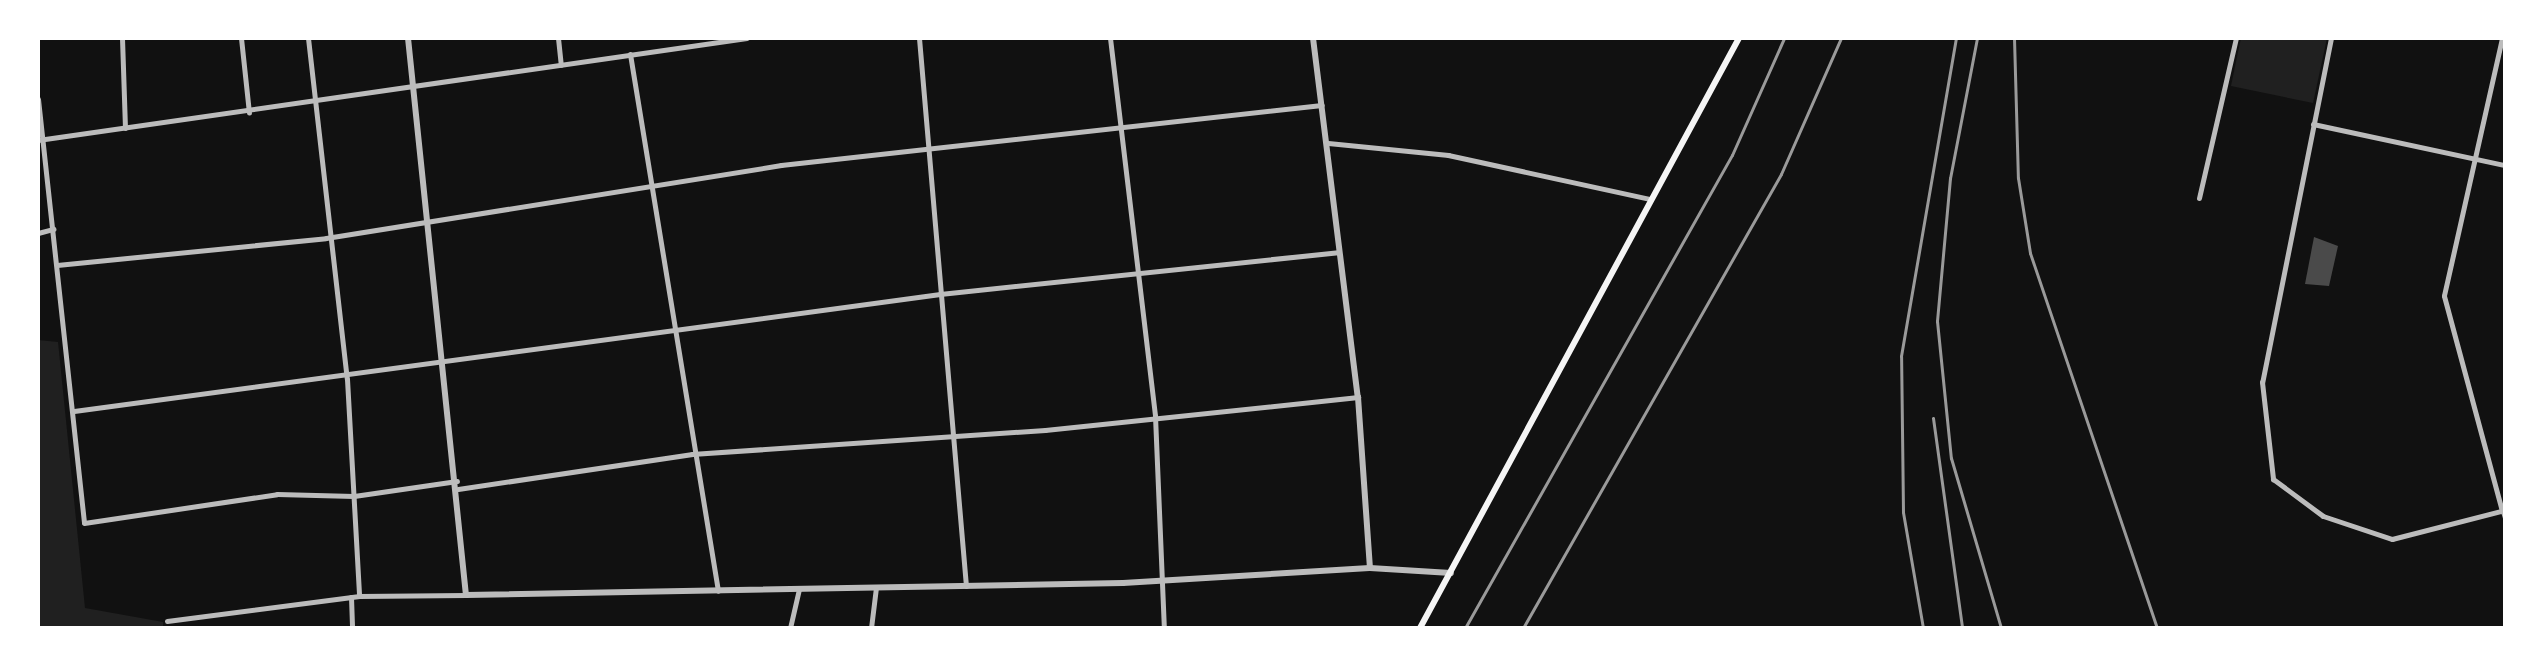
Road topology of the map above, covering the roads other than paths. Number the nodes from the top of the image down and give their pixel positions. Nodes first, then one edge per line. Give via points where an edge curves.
1 (122, 38) edge
2 (241, 38) edge
3 (308, 38) edge
4 (408, 38) edge
5 (558, 38) edge
6 (747, 38) edge
7 (919, 38) edge
8 (1110, 38) edge
9 (1313, 38) edge
10 (1739, 38) edge
11 (2236, 38) edge
12 (2331, 38) edge
13 (2502, 38) edge
14 (630, 54) junction
15 (561, 65) junction
16 (414, 88) junction
17 (38, 99) edge
18 (1322, 105) junction
19 (313, 106) junction
20 (249, 113) junction
21 (2313, 124) junction
22 (1121, 127) junction
23 (125, 128) junction
24 (40, 140) edge
25 (1328, 143) junction
26 (930, 154) junction
27 (2474, 158) junction
28 (2505, 165) edge
29 (651, 184) junction
30 (2199, 198) dead end
31 (1649, 199) junction
32 (426, 221) junction
33 (53, 229) junction
34 (38, 233) edge
35 (326, 238) junction
36 (1338, 252) junction
37 (57, 265) junction
38 (1140, 272) junction
39 (940, 294) junction
40 (676, 328) junction
41 (444, 362) junction
42 (347, 379) junction
43 (1358, 397) junction
44 (74, 411) junction
45 (1155, 416) junction
46 (950, 435) junction
47 (692, 454) junction
48 (457, 485) junction
49 (354, 496) junction
50 (2504, 510) edge
51 (2505, 522) edge
52 (1370, 568) junction
53 (1451, 573) junction
54 (1165, 578) junction
55 (966, 586) junction
56 (876, 587) junction
57 (799, 589) junction
58 (718, 591) junction
59 (466, 595) junction
60 (359, 596) junction
61 (351, 597) junction
62 (167, 621) dead end
63 (352, 628) edge
64 (790, 628) edge
65 (871, 628) edge
66 (1164, 628) edge
67 (1420, 628) edge

1 - 23 street
2 - 20 street
3 - 19 street
4 - 16 street
5 - 15 street
6 - 14 street
7 - 26 street
8 - 22 street
9 - 18 street
10 - 31 main road
11 - 30 street
12 - 21 street
13 - 27 street
14 - 15 street
14 - 29 street
15 - 16 street
16 - 19 street
16 - 32 street
17 - 24 street
18 - 22 street
18 - 25 street
19 - 20 street
19 - 35 street
20 - 23 street
21 - 27 street
21 - 50 street via 2262,382 2266,460 2285,493 2323,516 2392,539
22 - 26 street
22 - 38 street
23 - 24 street
24 - 33 street
25 - 31 street via 1448,155
25 - 36 street
26 - 29 street
26 - 39 street
27 - 28 street
27 - 50 street via 2444,296
29 - 32 street
29 - 40 street
31 - 53 main road
32 - 35 street
32 - 41 street
33 - 34 street
33 - 37 street
35 - 37 street
35 - 42 street
36 - 38 street
36 - 43 street
37 - 44 street
38 - 39 street
38 - 45 street
39 - 40 street
39 - 46 street
40 - 41 street
40 - 47 street
41 - 42 street
41 - 48 street
42 - 44 street
42 - 49 street
43 - 45 street
43 - 52 street
44 - 49 street via 84,523 277,494
45 - 46 street
45 - 54 street
46 - 47 street
46 - 55 street
47 - 48 street
47 - 58 street
48 - 49 street
48 - 59 street
49 - 60 street
50 - 51 lane
52 - 53 street
52 - 54 street
53 - 67 main road
54 - 55 street
54 - 66 street
55 - 56 street
56 - 57 street
56 - 65 street
57 - 58 street
57 - 64 street
58 - 59 street
59 - 60 street
60 - 61 street
61 - 62 street
61 - 63 street

